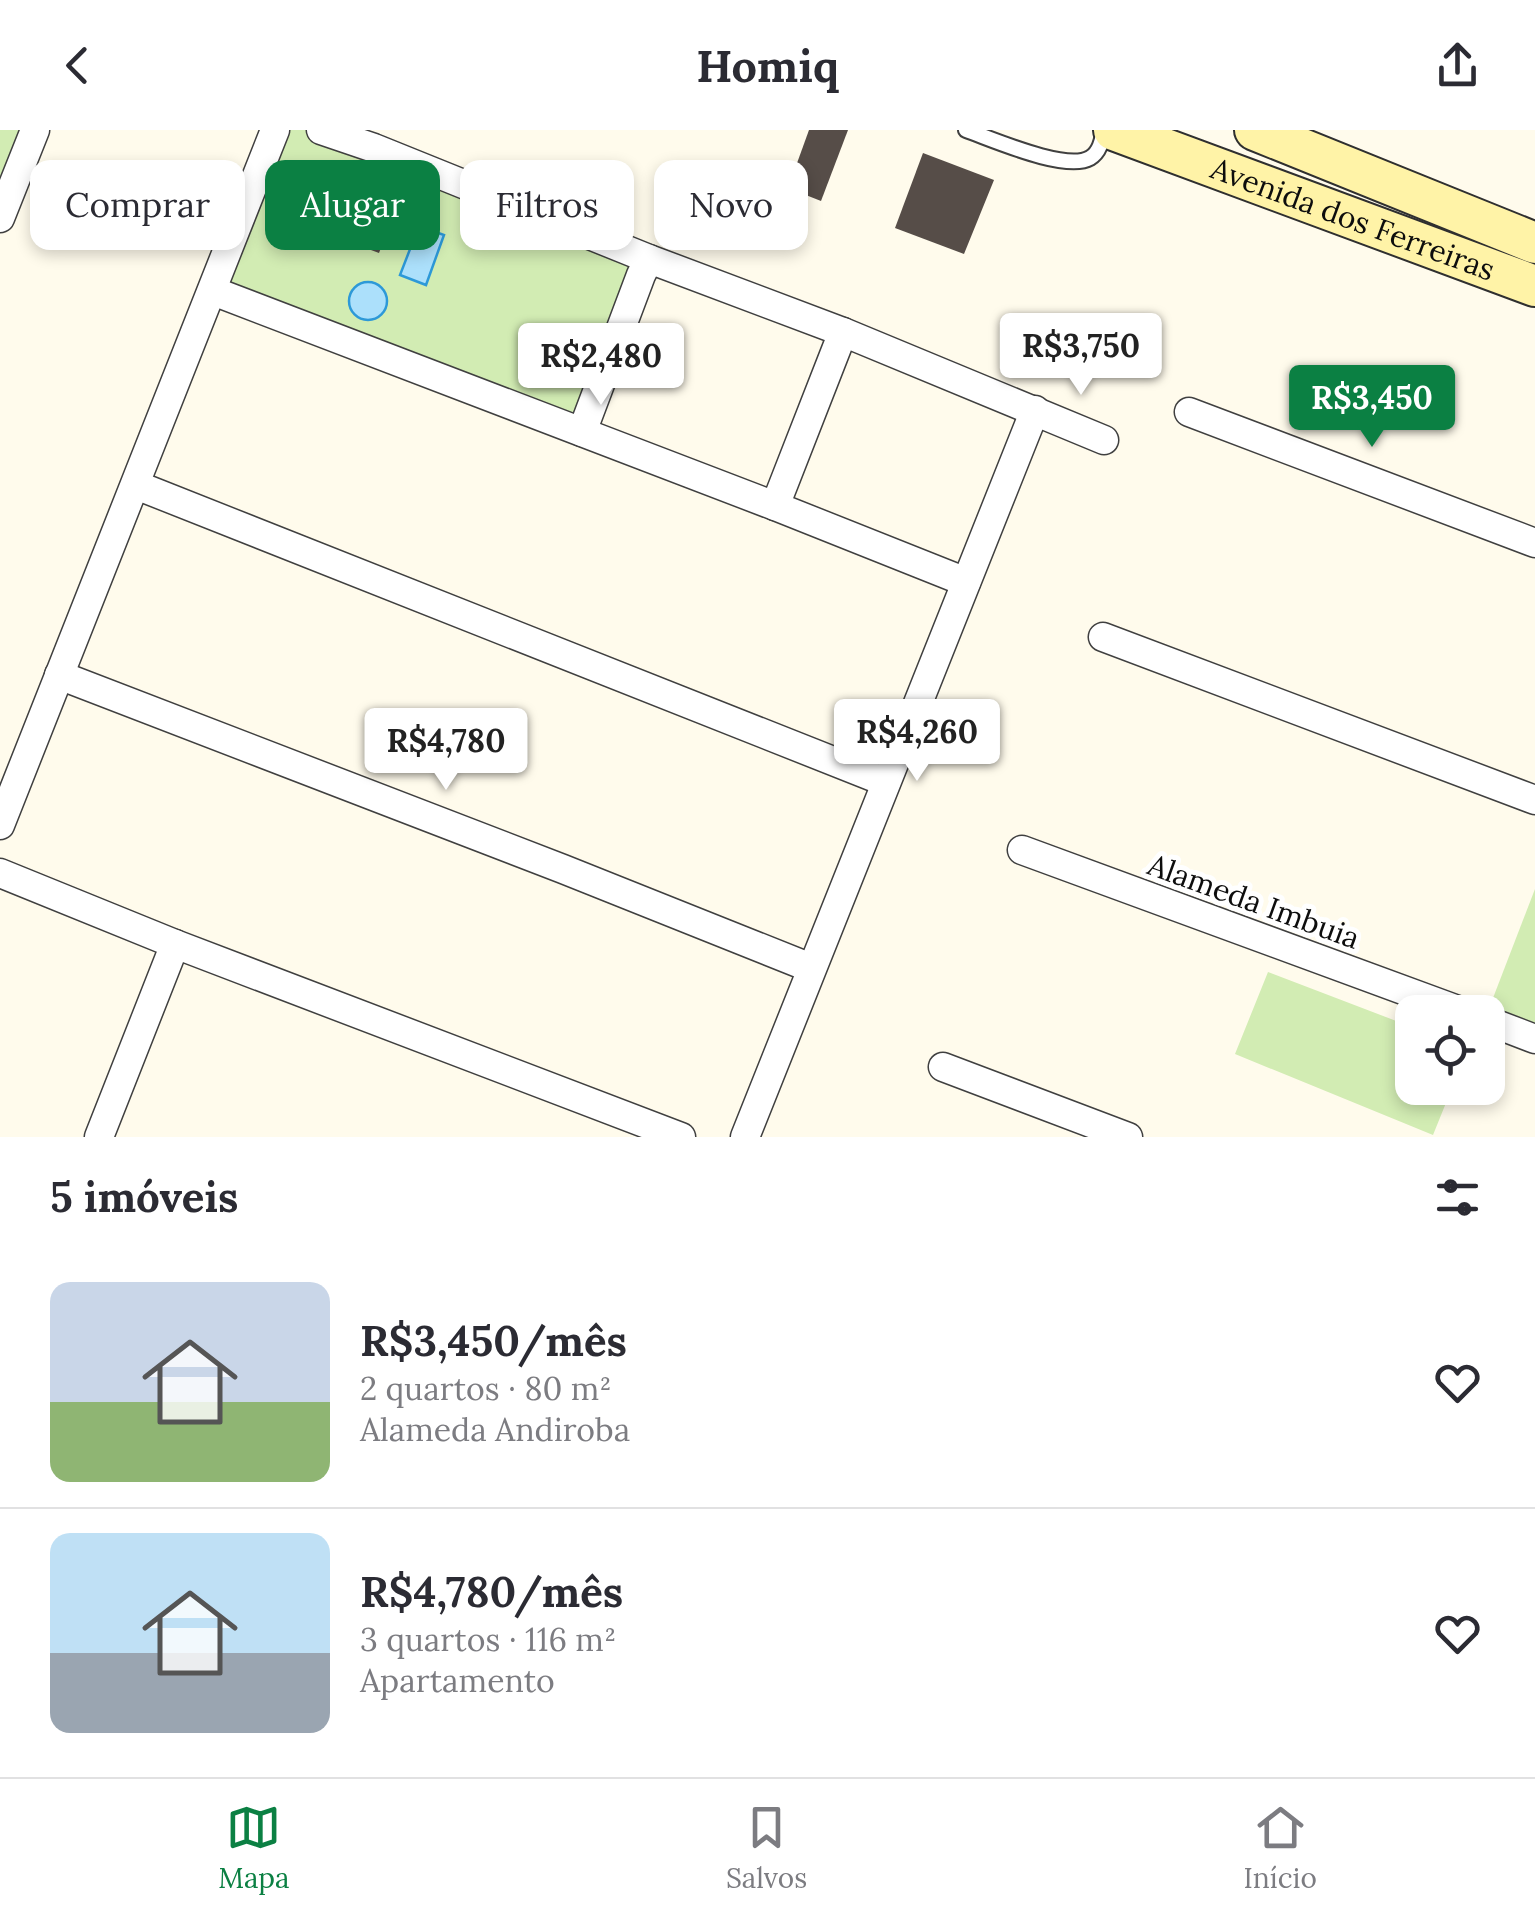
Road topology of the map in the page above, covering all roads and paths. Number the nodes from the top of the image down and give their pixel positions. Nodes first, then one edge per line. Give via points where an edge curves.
1 (35, 130) edge
2 (275, 130) edge
3 (321, 130) edge
4 (966, 130) edge
5 (1104, 130) edge
6 (1114, 130) edge
7 (1255, 130) edge
8 (373, 139) edge
9 (0, 218) edge
10 (1535, 244) edge
11 (649, 259) junction
12 (1535, 286) edge
13 (213, 291) junction
14 (844, 332) junction
15 (1036, 410) junction
16 (1189, 412) dead end
17 (582, 432) junction
18 (1104, 440) dead end
19 (136, 485) junction
20 (776, 506) junction
21 (1535, 543) edge
22 (966, 582) junction
23 (1103, 637) dead end
24 (58, 675) junction
25 (886, 782) junction
26 (1535, 800) edge
27 (0, 825) edge
28 (1022, 850) dead end
29 (0, 872) edge
30 (174, 944) junction
31 (811, 968) junction
32 (1418, 995) edge
33 (1505, 1028) edge
34 (1535, 1039) edge
35 (943, 1067) dead end
36 (106, 1135) edge
37 (681, 1137) edge
38 (745, 1137) edge
39 (1128, 1137) edge

1 - 9 street
2 - 13 street
3 - 8 street
4 - 5 lane via 1075,162 1092,157
6 - 12 street, Avenida dos Ferreiras
7 - 10 street, Avenida dos Ferreiras
8 - 11 street
11 - 14 street
11 - 17 street
13 - 17 street
13 - 19 street
14 - 15 street
14 - 20 street
15 - 18 street
15 - 22 street
16 - 21 street
17 - 20 street
19 - 24 street
19 - 25 street
20 - 22 street
22 - 25 street
23 - 26 street
24 - 27 street
24 - 31 street
25 - 31 street
28 - 32 street, Alameda Imbuia
29 - 30 street
30 - 36 street
30 - 37 street
31 - 38 street
33 - 34 street
35 - 39 street

